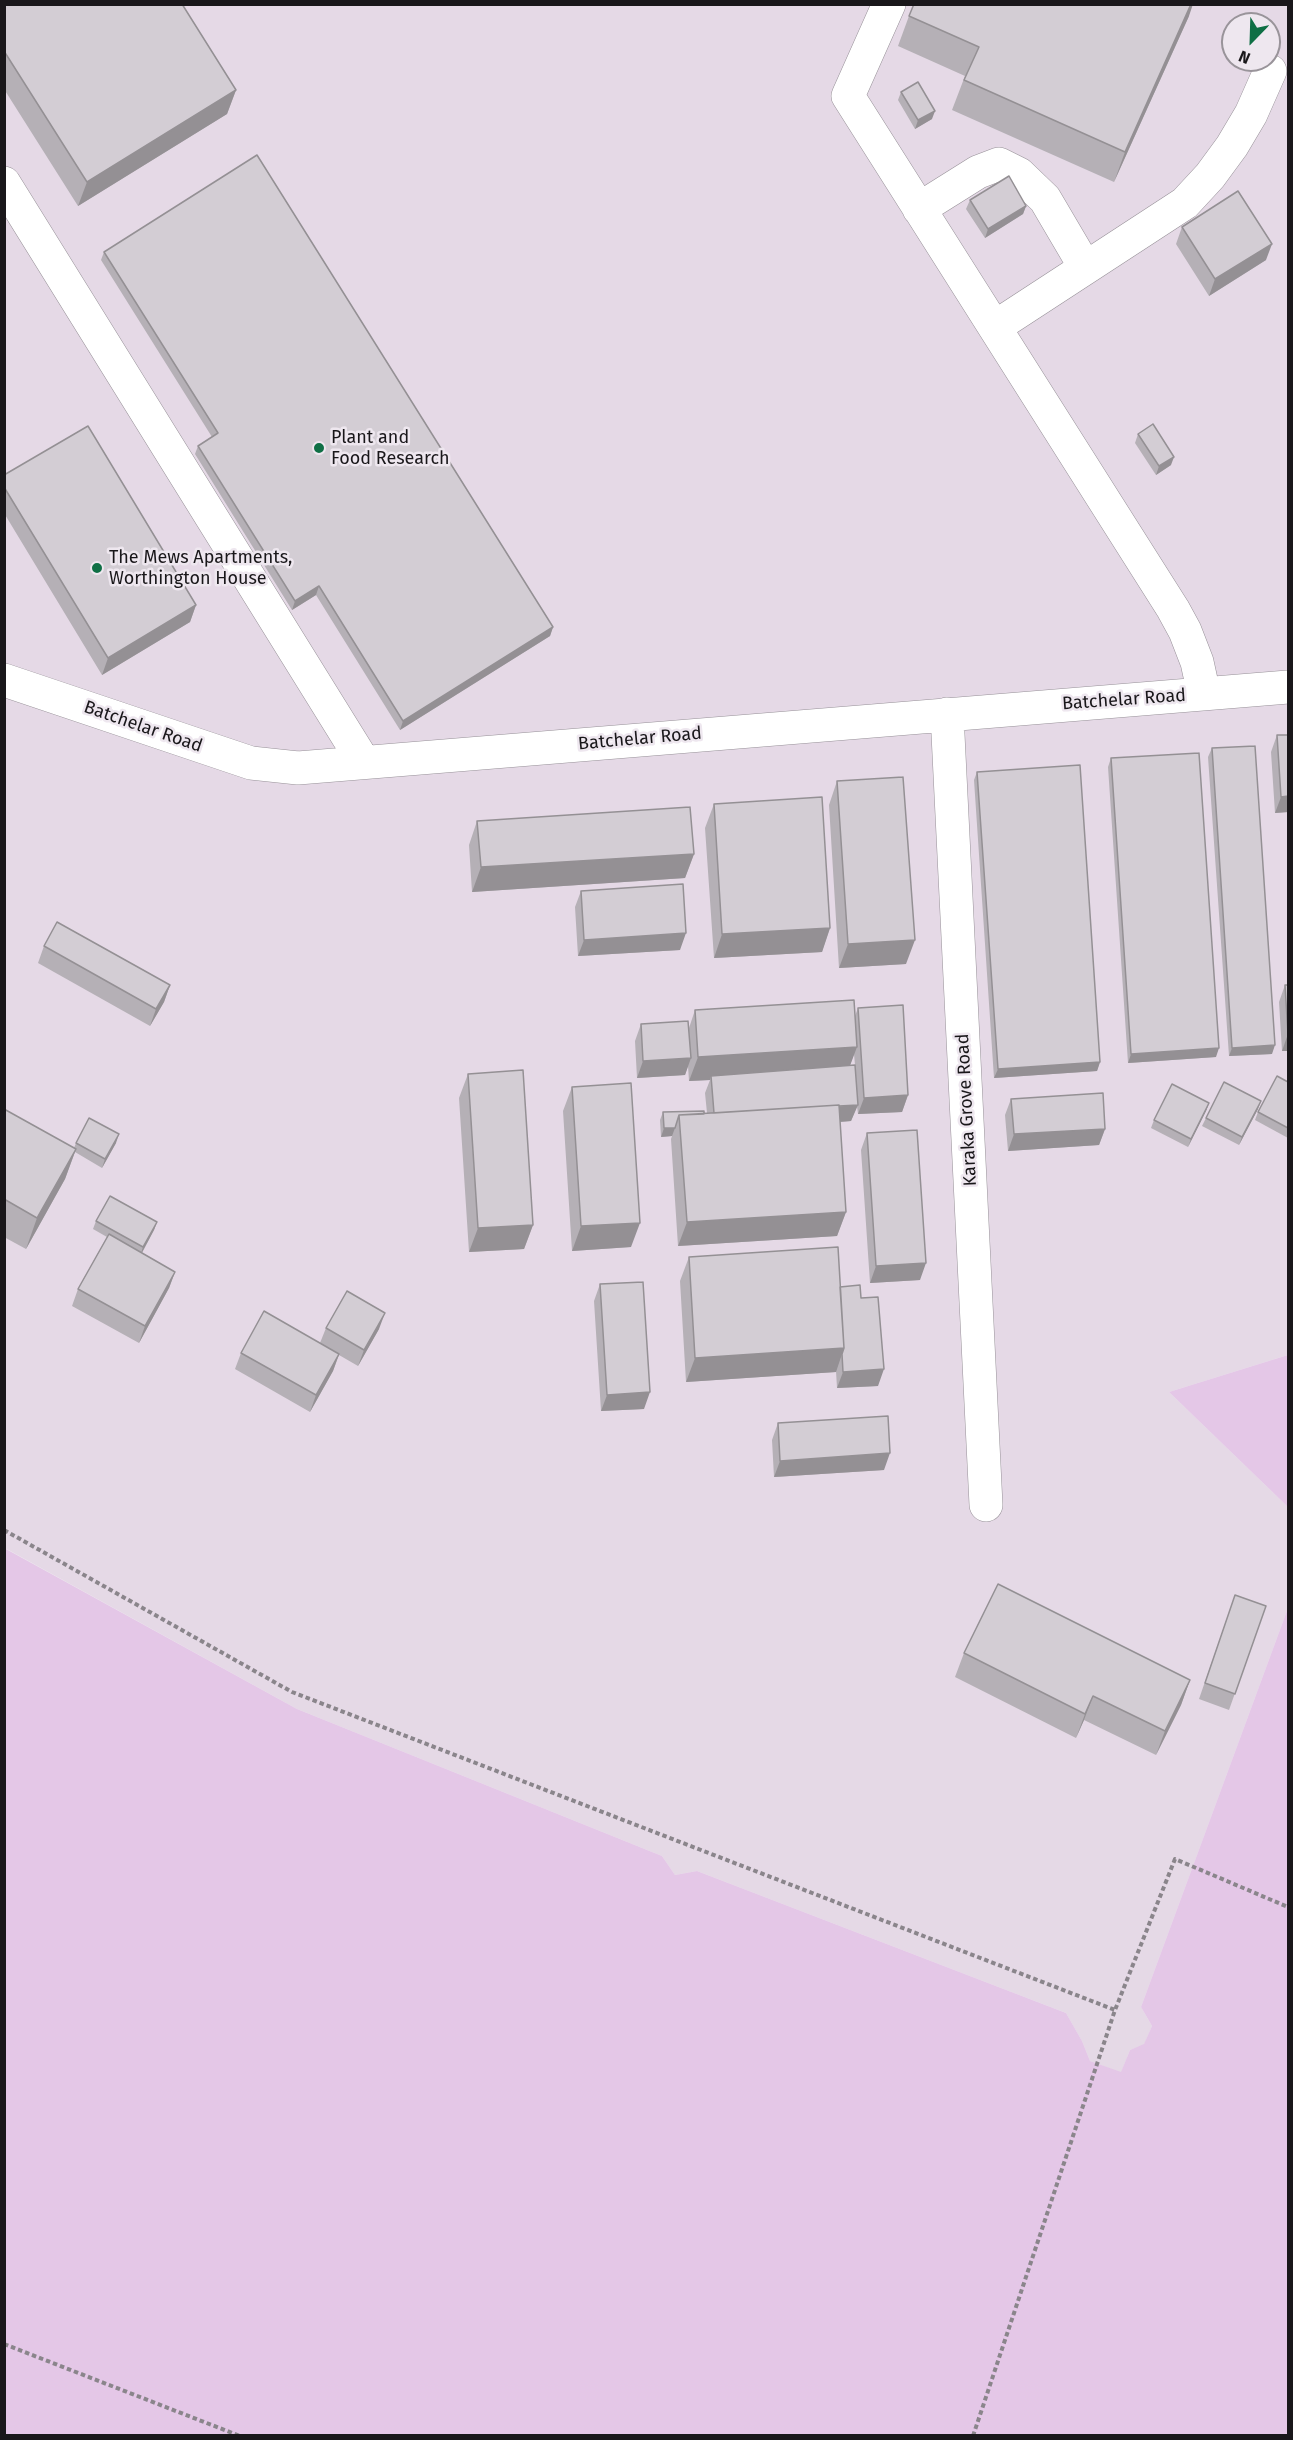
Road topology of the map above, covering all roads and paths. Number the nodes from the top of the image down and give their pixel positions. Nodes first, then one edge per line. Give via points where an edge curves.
1 (889, 4) edge
2 (1270, 72) edge
3 (4, 183) edge
4 (919, 209) junction
5 (1084, 267) junction
6 (995, 327) junction
7 (4, 680) edge
8 (1288, 687) edge
9 (1204, 694) junction
10 (947, 714) junction
11 (363, 761) junction
12 (986, 1505) dead end
13 (4, 1530) edge
14 (1288, 1907) edge
15 (1116, 2010) junction
16 (4, 2344) edge
17 (240, 2436) edge
18 (973, 2436) edge

1 - 4 street via 848,96
2 - 5 street via 1232,146 1198,189 1170,214
3 - 11 street
4 - 5 street via 978,172 999,164 1019,174 1045,199
4 - 6 street
5 - 6 street
6 - 9 street via 1181,624 1197,662
7 - 11 street, Batchelar Road via 251,763 298,768
8 - 9 street, Batchelar Road
9 - 10 street, Batchelar Road
10 - 11 street, Batchelar Road
10 - 12 street, Karaka Grove Road
13 - 15 path via 292,1692
14 - 15 path via 1175,1859
15 - 18 path
16 - 17 path

